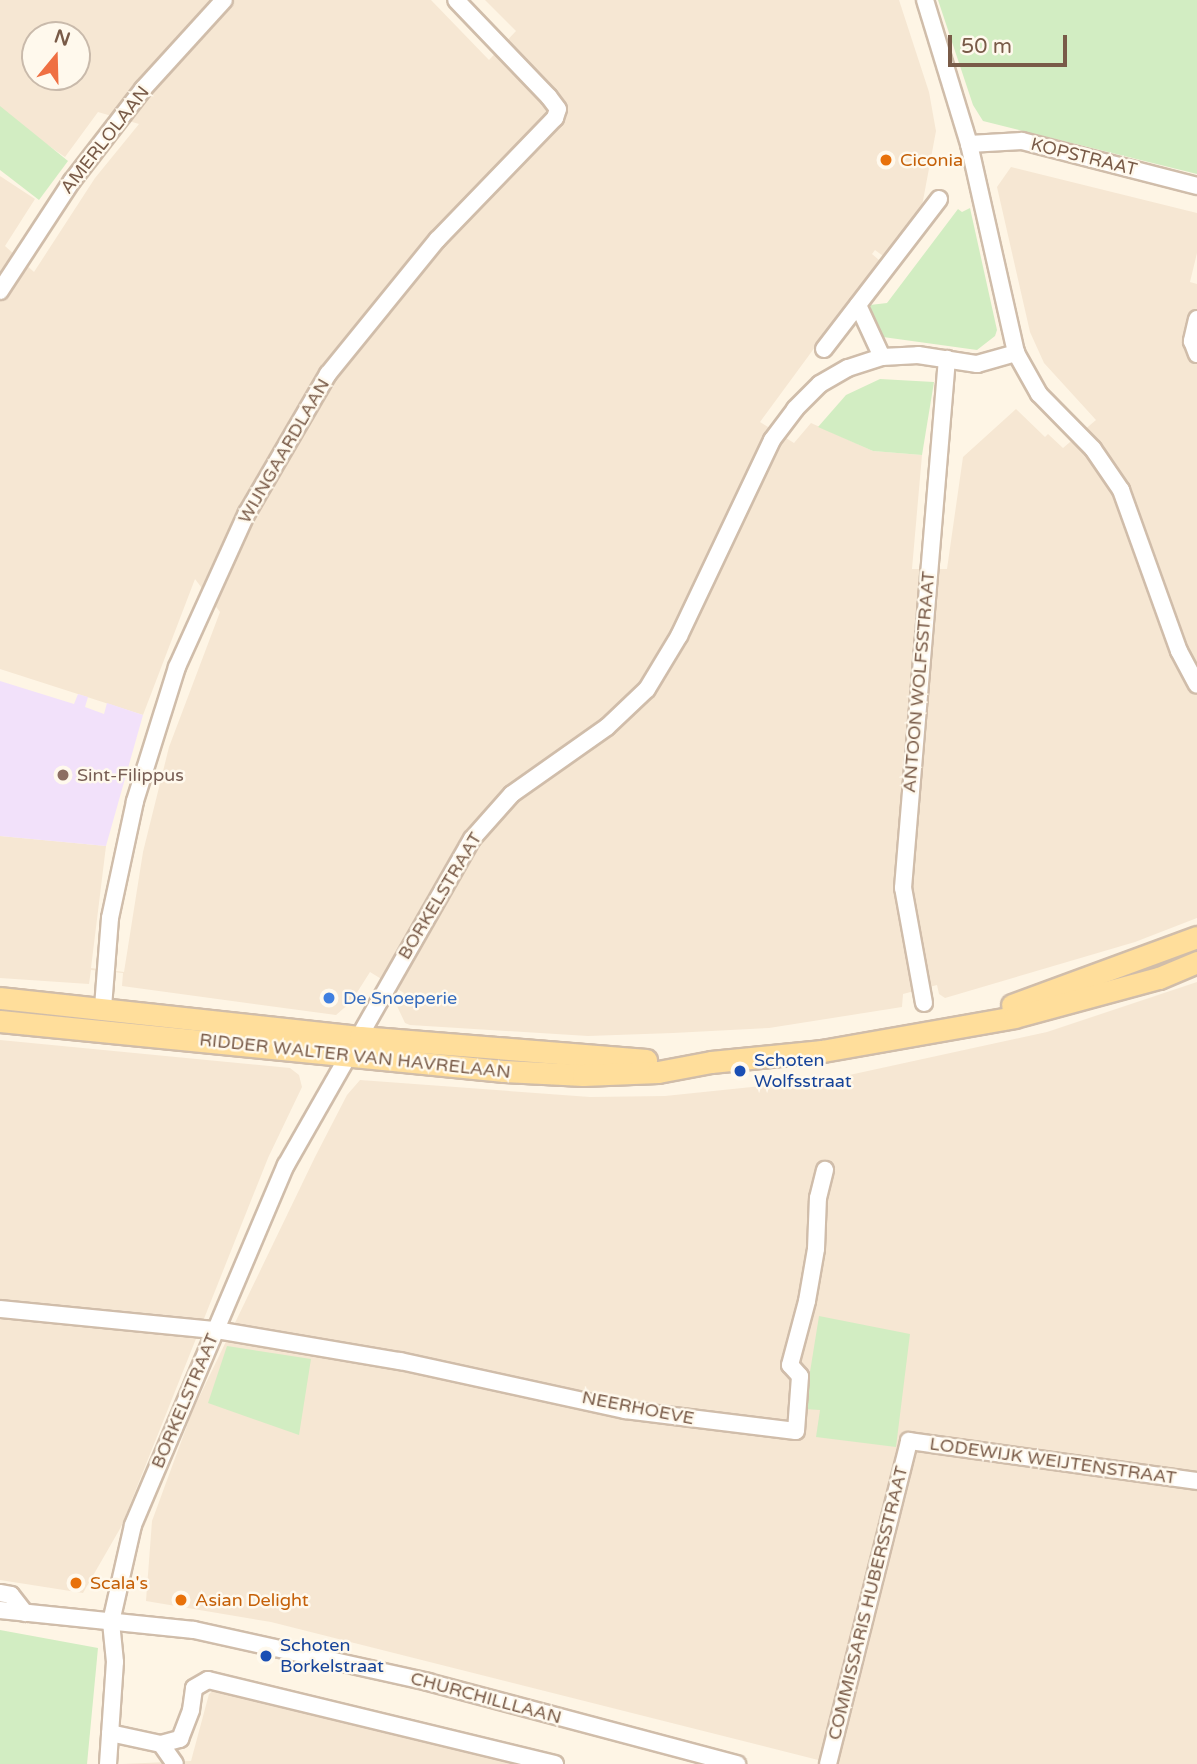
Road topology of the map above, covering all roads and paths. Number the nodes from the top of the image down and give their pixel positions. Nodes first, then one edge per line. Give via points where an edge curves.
1 (224, 0) edge
2 (456, 0) edge
3 (925, 0) edge
4 (969, 144) junction
5 (1197, 186) edge
6 (939, 199) dead end
7 (0, 291) edge
8 (858, 305) junction
9 (1197, 319) edge
10 (824, 349) dead end
11 (1016, 353) junction
12 (1197, 354) edge
13 (882, 357) junction
14 (947, 359) junction
15 (1197, 685) edge
16 (1197, 937) edge
17 (1197, 962) edge
18 (0, 998) edge
19 (924, 1003) dead end
20 (103, 1007) junction
21 (0, 1021) edge
22 (941, 1029) junction
23 (354, 1046) junction
24 (825, 1170) dead end
25 (0, 1309) edge
26 (216, 1330) junction
27 (908, 1441) joint
28 (1197, 1481) edge
29 (0, 1593) edge
30 (0, 1610) edge
31 (25, 1613) junction
32 (111, 1622) junction
33 (110, 1733) junction
34 (161, 1744) junction
35 (673, 1756) edge
36 (108, 1764) edge
37 (175, 1764) edge
38 (555, 1764) edge
39 (737, 1764) edge
40 (828, 1764) edge

1 - 7 street, AMERLOLAAN via 143,89 48,216
2 - 20 street, WIJNGAARDLAAN via 558,109 555,118 437,240 328,374 247,513 177,667 135,801 110,918
3 - 4 street
4 - 5 street, KOPSTRAAT via 1022,141
4 - 11 street
6 - 8 street
8 - 10 street
8 - 13 street
9 - 12 street via 1192,341
11 - 14 street, BORKELSTRAAT via 977,364
11 - 15 street via 1039,394 1093,449 1121,490
13 - 14 street, BORKELSTRAAT
13 - 23 street, BORKELSTRAAT via 820,384 790,415 762,459 656,675 607,727 519,789 484,824 422,922
14 - 19 street, ANTOON WOLFSSTRAAT via 903,888
16 - 22 main road, RIDDER WALTER VAN HAVRELAAN
17 - 22 main road, RIDDER WALTER VAN HAVRELAAN via 1159,978 1014,1017
18 - 20 main road, RIDDER WALTER VAN HAVRELAAN
20 - 23 main road, RIDDER WALTER VAN HAVRELAAN
21 - 23 main road, RIDDER WALTER VAN HAVRELAAN
22 - 23 main road, RIDDER WALTER VAN HAVRELAAN via 822,1051 658,1072 583,1075 491,1070
23 - 26 street, BORKELSTRAAT via 286,1165
24 - 26 street, NEERHOEVE via 807,1301 790,1365 800,1376 796,1431 625,1410 400,1361
25 - 26 street
26 - 32 street, BORKELSTRAAT via 133,1525
27 - 28 street, LODEWIJK WEIJTENSTRAAT
27 - 40 street, COMMISSARIS HUBERSSTRAAT
29 - 31 street via 11,1595
30 - 31 street, CHURCHILLLAAN
31 - 32 street, CHURCHILLLAAN
32 - 33 street, BORKELSTRAAT via 116,1662
32 - 35 street, CHURCHILLLAAN via 194,1630 428,1682
33 - 34 street
33 - 36 street, BORKELSTRAAT
34 - 37 street
34 - 38 street via 180,1739 194,1688 208,1681
35 - 39 street, CHURCHILLLAAN

